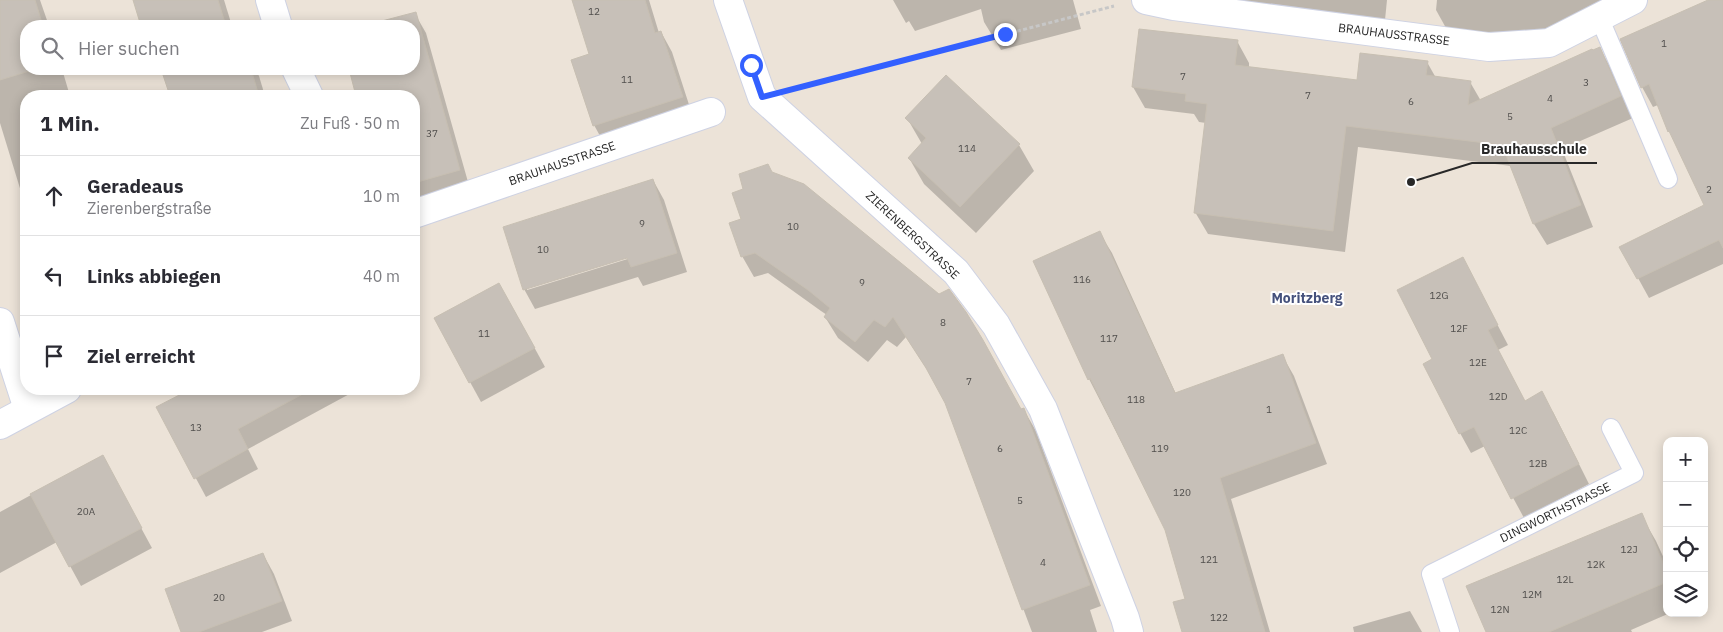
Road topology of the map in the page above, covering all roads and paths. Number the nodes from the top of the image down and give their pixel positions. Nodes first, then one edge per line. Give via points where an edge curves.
1 (270, 0) edge
2 (728, 0) edge
3 (1146, 0) edge
4 (1633, 0) edge
5 (1117, 5) dead end
6 (1599, 17) junction
7 (276, 20) edge
8 (299, 75) edge
9 (306, 90) edge
10 (762, 97) junction
11 (711, 112) dead end
12 (1668, 179) dead end
13 (420, 212) edge
14 (0, 322) edge
15 (20, 384) edge
16 (23, 395) edge
17 (55, 395) edge
18 (28, 409) junction
19 (0, 425) edge
20 (1611, 428) dead end
21 (1129, 632) edge
22 (1450, 632) edge

1 - 7 street
2 - 10 street, ZIERENBERGSTRASSE
3 - 6 street, BRAUHAUSSTRASSE via 1488,47 1549,43
4 - 6 street, BRAUHAUSSTRASSE
5 - 10 path
6 - 12 lane
8 - 9 street
10 - 21 street, ZIERENBERGSTRASSE via 956,272 996,325 1043,409
11 - 13 street, BRAUHAUSSTRASSE
14 - 15 street
16 - 18 street
17 - 18 street
18 - 19 street
20 - 22 lane, DINGWORTHSTRASSE via 1634,473 1431,574

